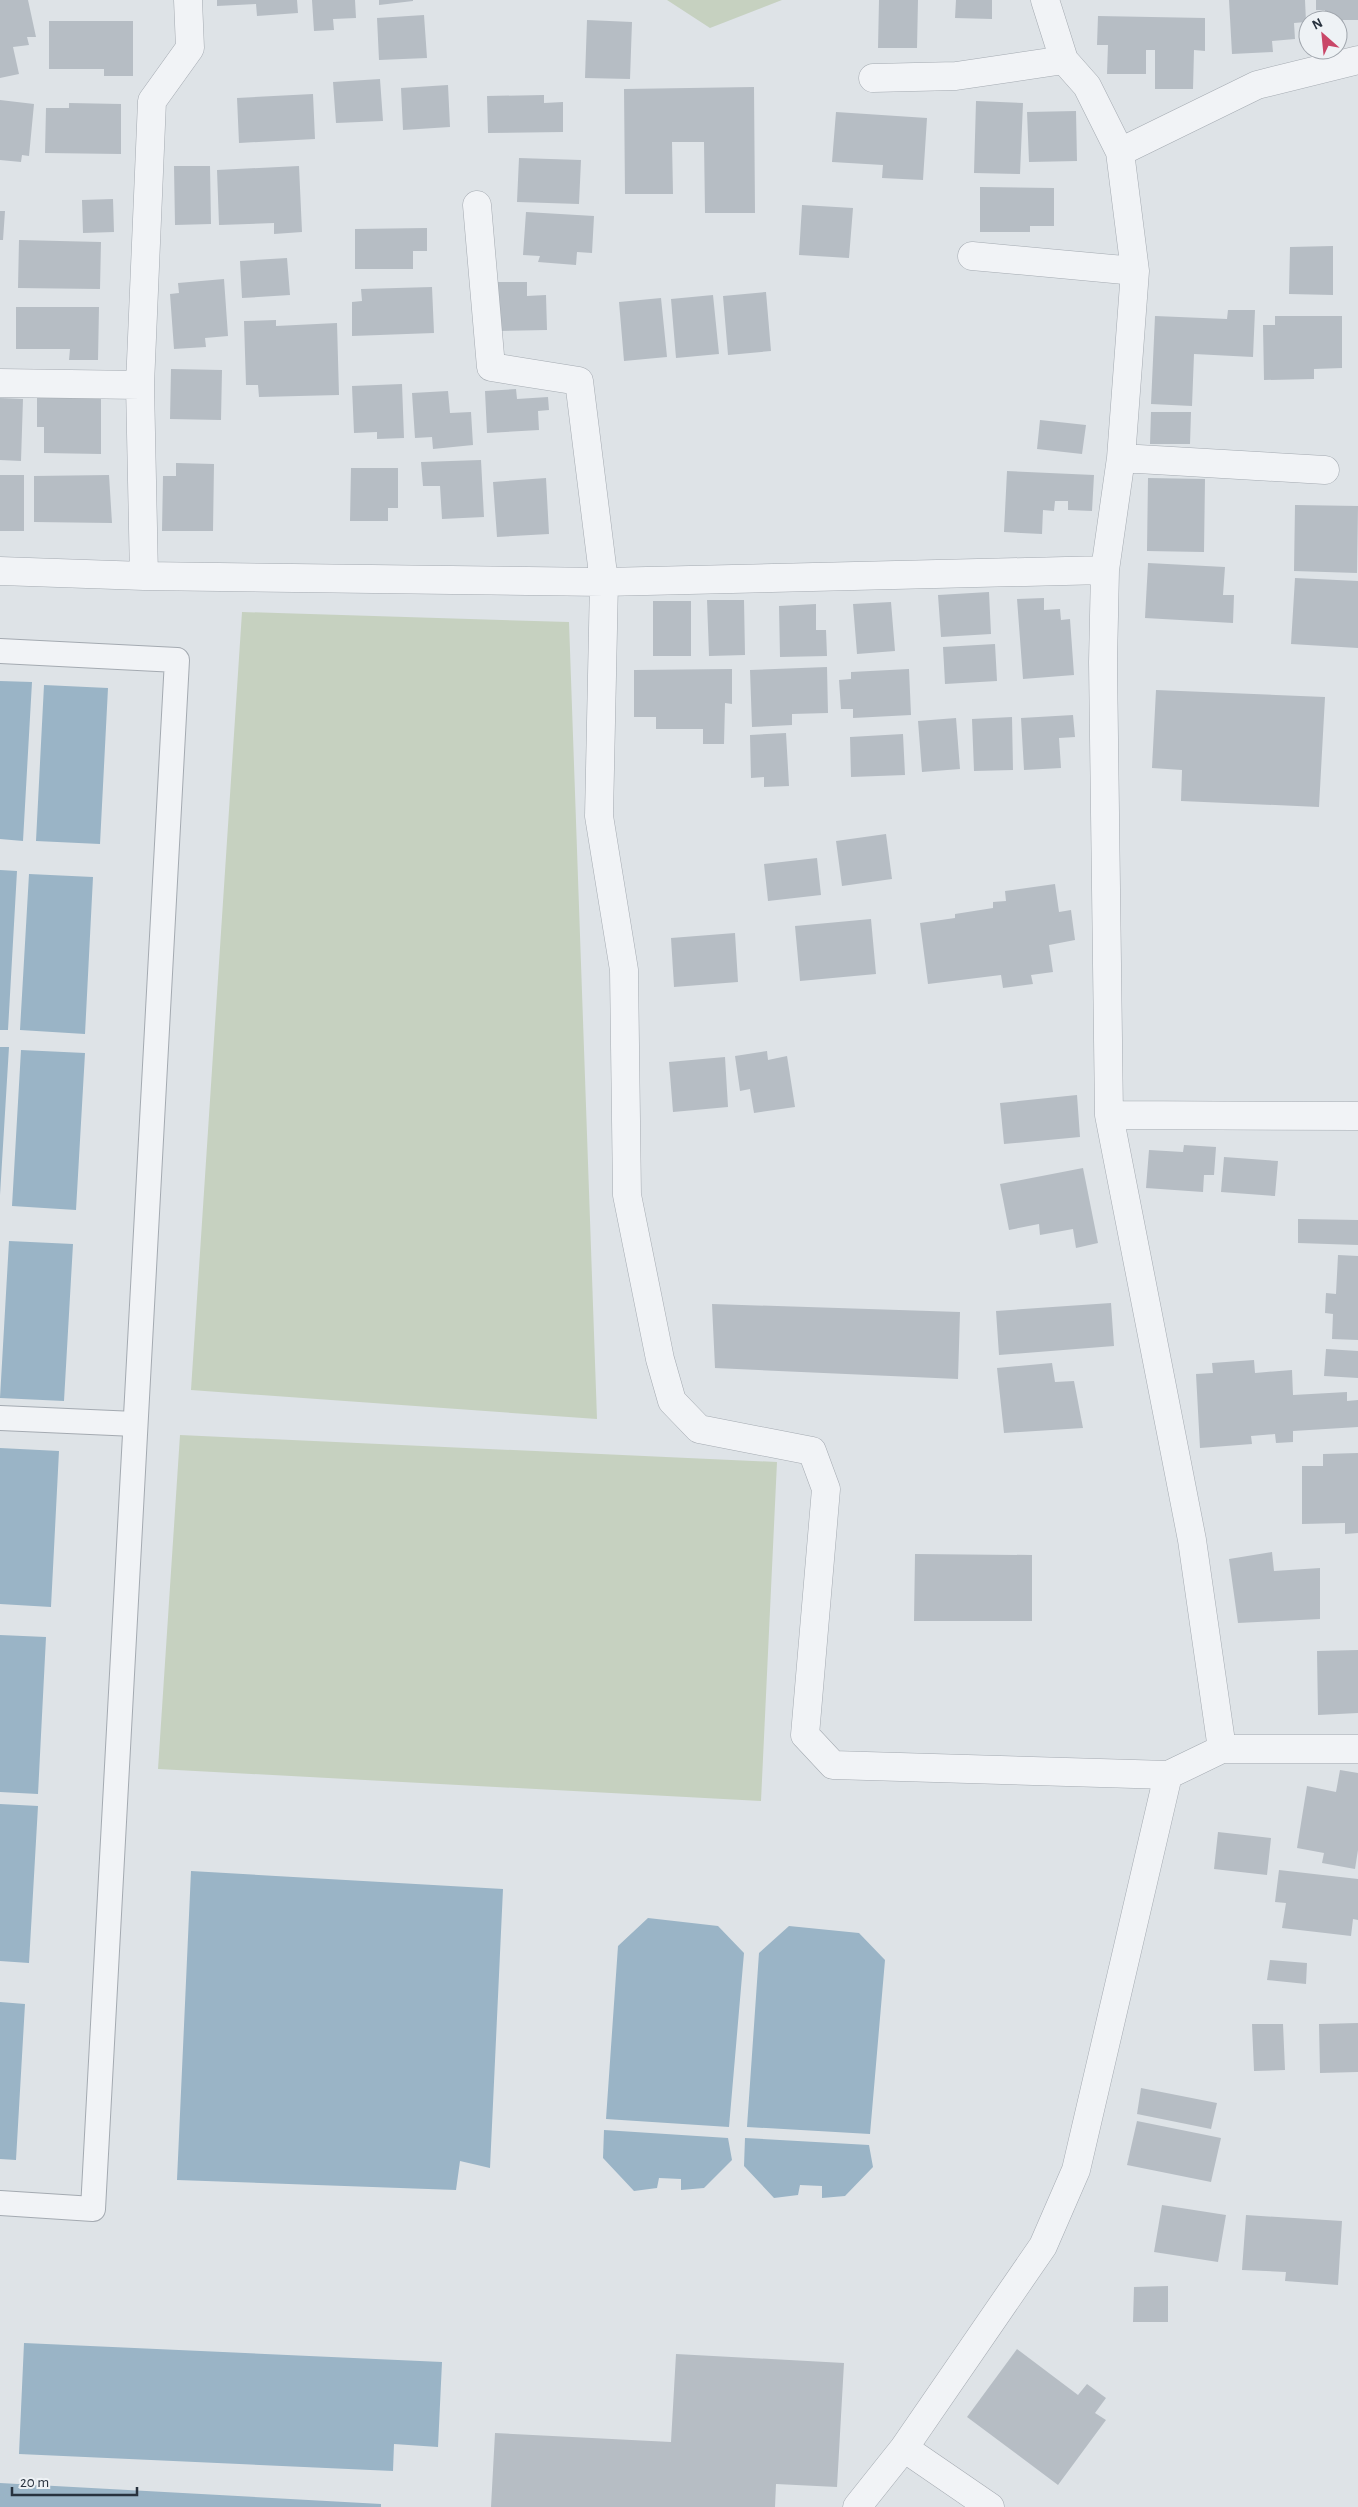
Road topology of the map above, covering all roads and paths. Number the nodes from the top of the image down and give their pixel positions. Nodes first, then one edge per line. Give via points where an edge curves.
1 (188, 0) edge
2 (1045, 0) edge
3 (1064, 60) junction
4 (1358, 60) edge
5 (873, 78) dead end
6 (1120, 152) junction
7 (477, 205) dead end
8 (972, 256) dead end
9 (1135, 271) junction
10 (0, 383) edge
11 (140, 385) junction
12 (1121, 458) junction
13 (1325, 470) dead end
14 (1104, 570) junction
15 (0, 571) edge
16 (144, 576) junction
17 (604, 582) junction
18 (0, 651) edge
19 (1109, 1115) junction
20 (1358, 1116) edge
21 (0, 1418) edge
22 (136, 1424) junction
23 (1222, 1749) junction
24 (1358, 1749) edge
25 (1168, 1776) junction
26 (0, 2202) edge
27 (904, 2448) junction
28 (857, 2507) edge
29 (990, 2507) edge

1 - 11 street via 190,48 152,101
2 - 3 street
3 - 5 street via 956,76
3 - 6 street via 1087,86
4 - 6 street via 1257,84
6 - 9 street
7 - 17 street via 491,367 579,381
8 - 9 street
9 - 12 street
10 - 11 street
11 - 16 street
12 - 13 street
12 - 14 street
14 - 17 street
14 - 19 street
15 - 16 street
16 - 17 street
17 - 25 street via 599,816 624,970 627,1195 660,1359 672,1401 699,1429 812,1451 826,1489 805,1735 833,1765
18 - 22 lane via 177,660
19 - 20 street
19 - 23 street via 1192,1540
21 - 22 lane
22 - 26 lane via 93,2209
23 - 24 street
23 - 25 street
25 - 27 street via 1076,2170 1042,2246
27 - 28 street
27 - 29 street

